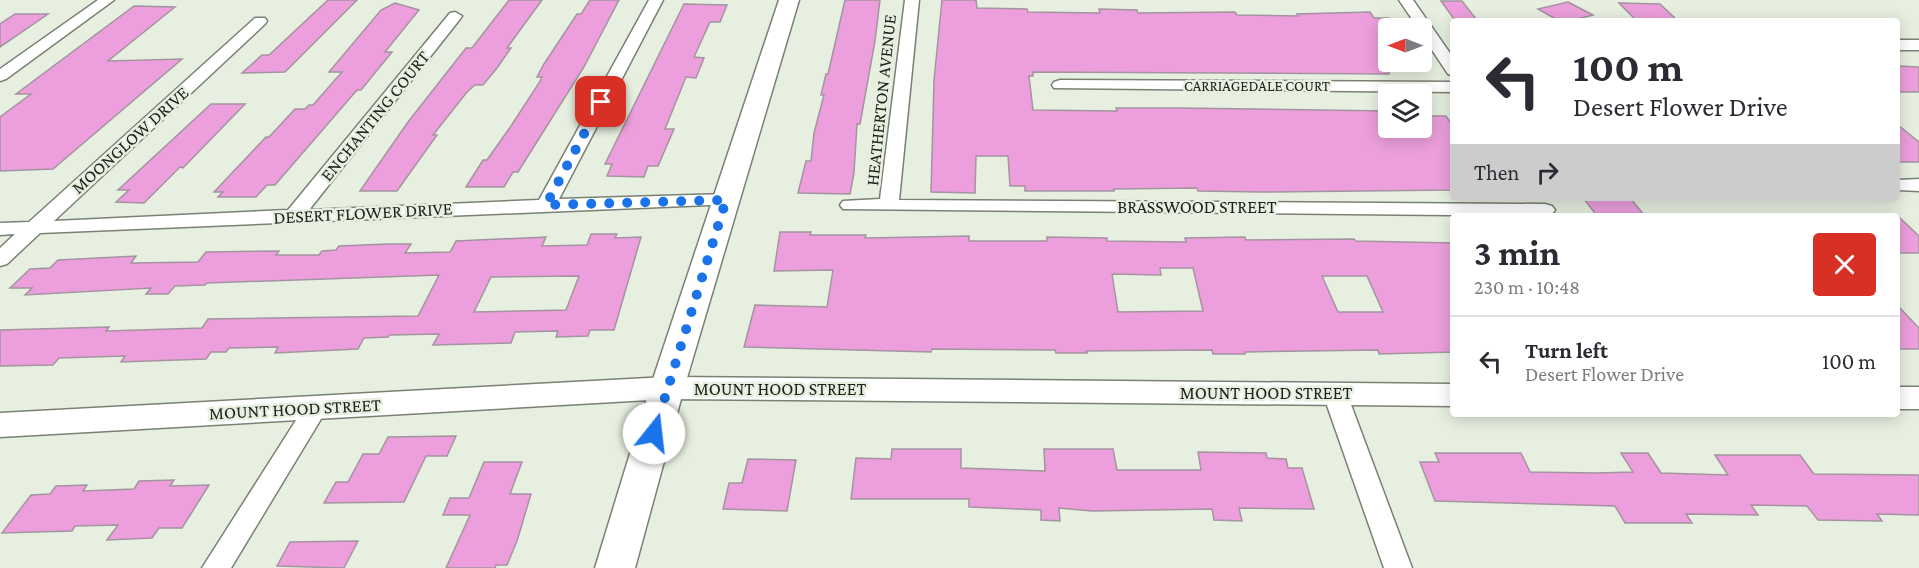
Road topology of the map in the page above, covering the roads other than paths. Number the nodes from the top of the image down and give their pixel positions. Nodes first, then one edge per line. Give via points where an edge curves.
1 (107, 0) edge
2 (656, 0) edge
3 (789, 0) edge
4 (912, 0) edge
5 (1406, 0) edge
6 (455, 16) dead end
7 (260, 21) dead end
8 (1900, 45) edge
9 (1919, 45) edge
10 (1450, 65) edge
11 (0, 76) edge
12 (1060, 85) dead end
13 (1450, 87) edge
14 (1900, 185) edge
15 (1919, 185) edge
16 (726, 200) junction
17 (546, 205) junction
18 (850, 205) dead end
19 (889, 205) junction
20 (1543, 208) edge
21 (294, 216) junction
22 (34, 228) junction
23 (0, 229) edge
24 (0, 258) edge
25 (667, 388) junction
26 (1335, 394) junction
27 (1450, 395) edge
28 (1900, 398) edge
29 (1919, 398) edge
30 (315, 409) junction
31 (0, 426) edge
32 (216, 568) edge
33 (615, 568) edge
34 (1398, 568) edge

1 - 11 street
2 - 17 street
3 - 16 main road
4 - 19 street, HEATHERTON AVENUE
5 - 10 street
6 - 21 street, ENCHANTING COURT
7 - 22 street, MOONGLOW DRIVE
8 - 9 street
12 - 13 street, CARRIAGEDALE COURT
14 - 15 street
16 - 17 street, DESERT FLOWER DRIVE
16 - 25 main road
17 - 21 street, DESERT FLOWER DRIVE
18 - 19 street, BRASSWOOD STREET
19 - 20 street, BRASSWOOD STREET
21 - 22 street, DESERT FLOWER DRIVE
22 - 23 street, DESERT FLOWER DRIVE
22 - 24 street, MOONGLOW DRIVE
25 - 26 street, MOUNT HOOD STREET
25 - 30 street, MOUNT HOOD STREET
25 - 33 main road
26 - 27 street, MOUNT HOOD STREET
26 - 34 street
28 - 29 street
30 - 31 street, MOUNT HOOD STREET
30 - 32 street

